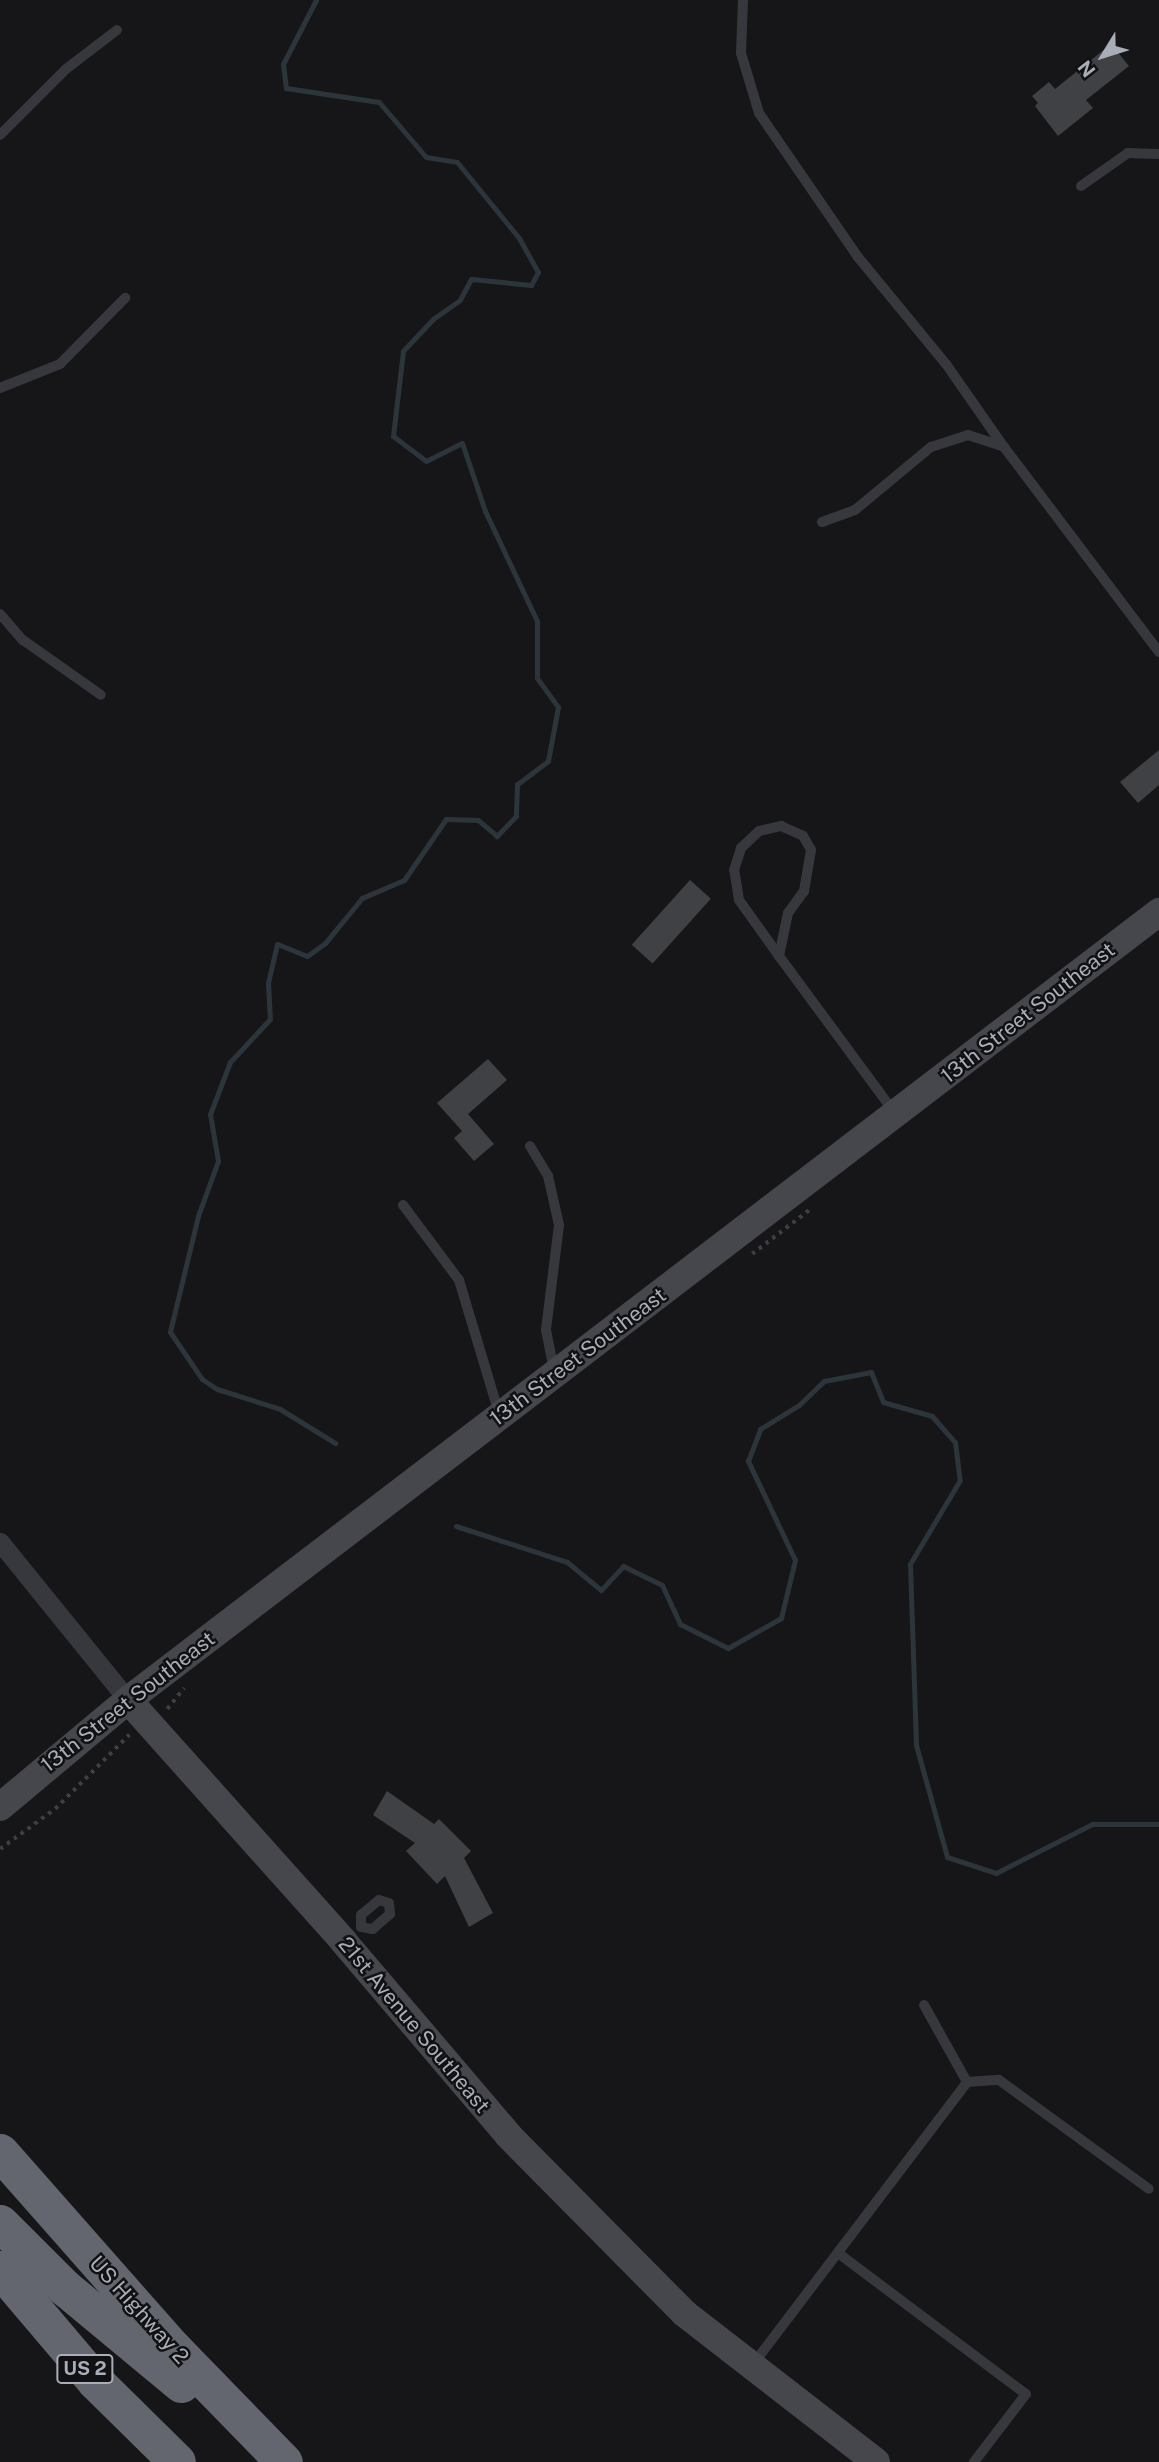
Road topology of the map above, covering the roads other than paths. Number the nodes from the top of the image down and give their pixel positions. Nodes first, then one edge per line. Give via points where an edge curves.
1 (743, 0) edge
2 (117, 30) dead end
3 (0, 135) edge
4 (1159, 154) edge
5 (1080, 186) dead end
6 (125, 298) dead end
7 (0, 388) edge
8 (1003, 447) junction
9 (822, 522) dead end
10 (0, 614) edge
11 (1159, 652) edge
12 (101, 695) dead end
13 (1159, 912) edge
14 (779, 956) junction
15 (896, 1116) junction
16 (530, 1146) dead end
17 (403, 1205) dead end
18 (555, 1374) junction
19 (500, 1417) junction
20 (0, 1542) edge
21 (128, 1700) junction
22 (0, 1807) edge
23 (352, 1934) junction
24 (924, 2005) dead end
25 (967, 2082) junction
26 (0, 2152) edge
27 (1149, 2189) dead end
28 (0, 2223) edge
29 (838, 2253) junction
30 (0, 2269) edge
31 (752, 2366) junction
32 (278, 2456) edge
33 (177, 2462) edge
34 (876, 2462) edge
35 (974, 2462) edge

1 - 8 lane via 741,53 759,113 859,257 946,363
2 - 3 lane via 65,69
4 - 5 lane via 1128,153
6 - 7 lane via 60,364
8 - 9 lane via 968,435 931,447 855,510
8 - 11 lane
10 - 12 lane via 23,640
13 - 15 street, 13th Street Southeast
14 - 14 lane via 739,900 734,870 741,848 760,831 781,826 803,835 811,850 804,891 788,914
14 - 15 lane
15 - 18 street, 13th Street Southeast
16 - 18 lane via 548,1176 559,1225 545,1330
17 - 19 lane via 459,1280
18 - 19 street, 13th Street Southeast
19 - 21 street, 13th Street Southeast
20 - 21 street, 21st Avenue Southeast
21 - 22 street, 13th Street Southeast
21 - 23 street, 21st Avenue Southeast
23 - 23 lane via 361,1915 379,1900 391,1901 390,1914 373,1929
23 - 31 street, 21st Avenue Southeast via 508,2136 684,2314
24 - 25 lane
25 - 27 lane via 999,2080
25 - 29 lane
26 - 32 highway, US Highway 2 via 173,2348
28 - 32 highway via 84,2305
29 - 31 lane
29 - 35 lane via 1026,2394
30 - 33 highway, US 2 via 95,2381
31 - 34 street, 21st Avenue Southeast

